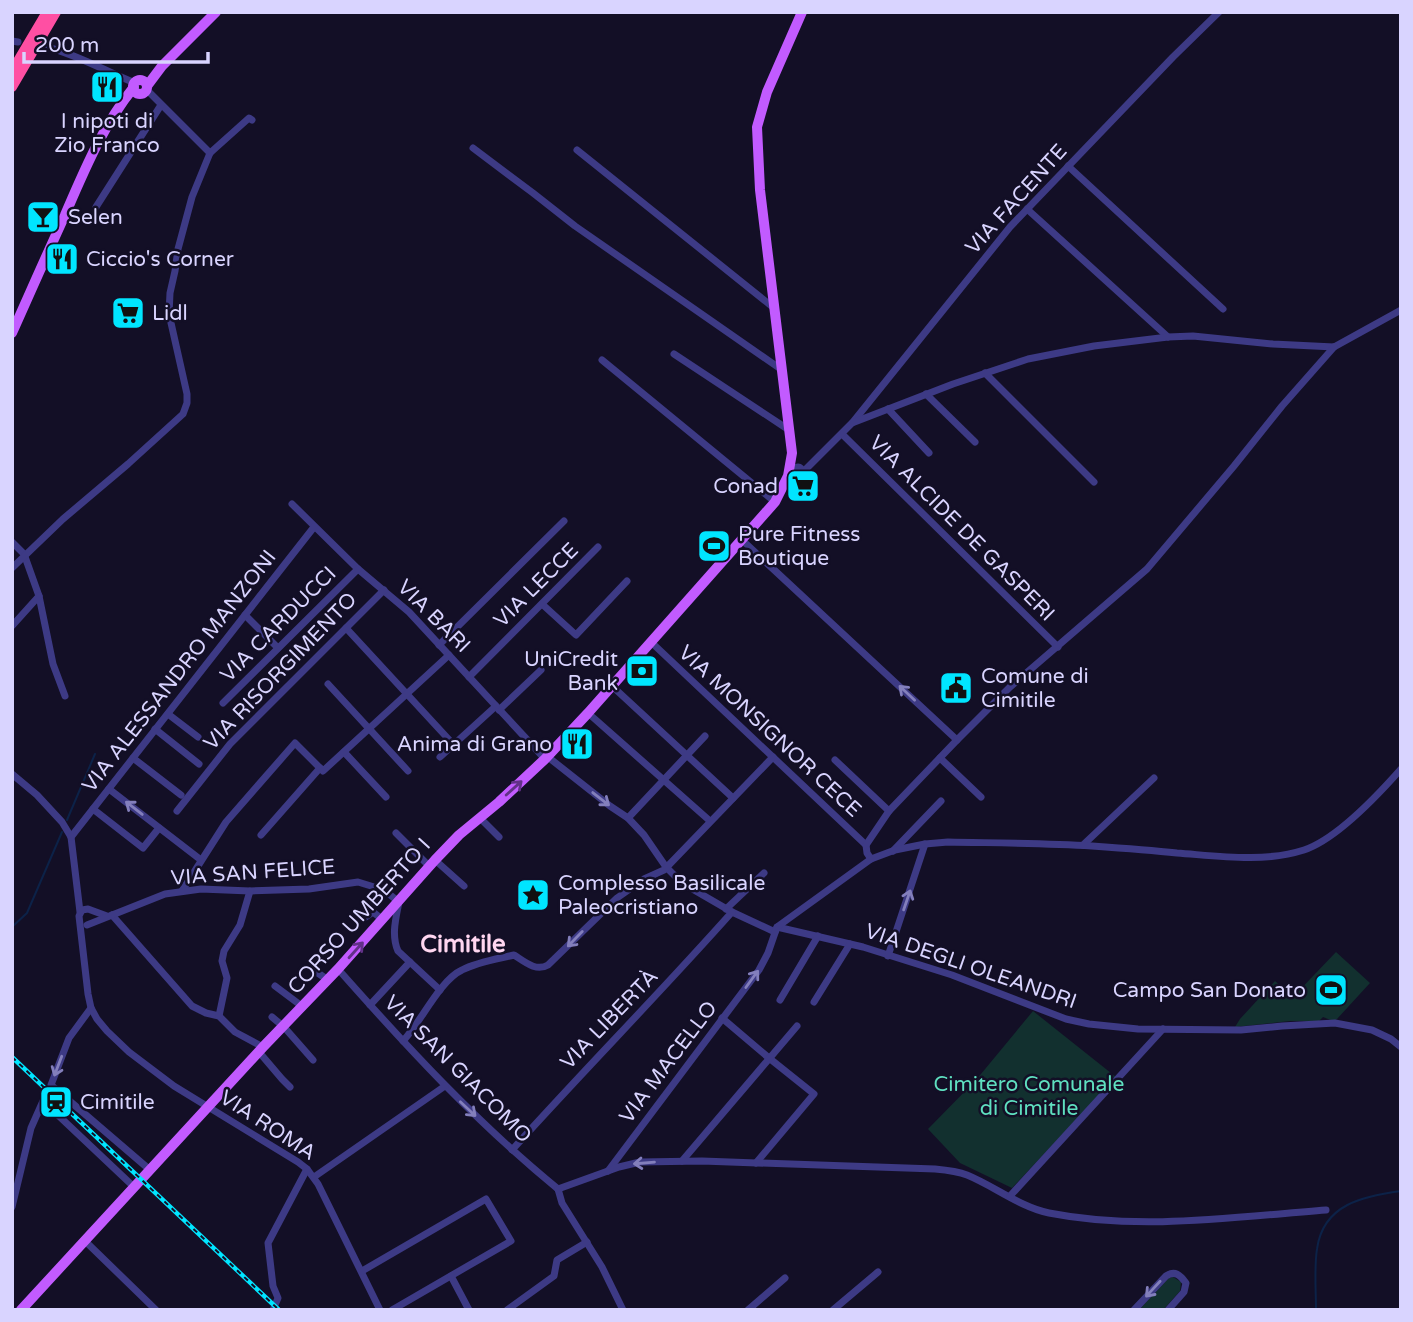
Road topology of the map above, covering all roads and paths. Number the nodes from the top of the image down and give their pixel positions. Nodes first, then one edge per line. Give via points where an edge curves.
1 (47, 12) edge
2 (56, 12) edge
3 (216, 12) edge
4 (802, 12) edge
5 (1219, 12) edge
6 (47, 47) dead end
7 (12, 71) edge
8 (12, 87) edge
9 (140, 87) junction
10 (161, 105) junction
11 (252, 120) dead end
12 (472, 148) dead end
13 (578, 150) dead end
14 (210, 153) junction
15 (1068, 166) junction
16 (96, 207) dead end
17 (1027, 209) junction
18 (774, 308) junction
19 (1223, 309) dead end
20 (1401, 310) edge
21 (12, 332) edge
22 (1168, 337) junction
23 (1334, 347) junction
24 (674, 354) dead end
25 (602, 359) dead end
26 (783, 371) junction
27 (985, 373) junction
28 (926, 394) junction
29 (888, 409) junction
30 (852, 422) junction
31 (790, 430) junction
32 (842, 434) junction
33 (975, 442) dead end
34 (929, 453) dead end
35 (792, 458) junction
36 (799, 472) junction
37 (1094, 482) dead end
38 (785, 484) junction
39 (775, 502) junction
40 (292, 504) dead end
41 (564, 521) dead end
42 (314, 527) junction
43 (742, 540) junction
44 (12, 542) edge
45 (598, 547) dead end
46 (24, 554) junction
47 (12, 568) edge
48 (358, 569) junction
49 (628, 581) dead end
50 (384, 590) junction
51 (39, 597) junction
52 (542, 604) junction
53 (246, 615) junction
54 (12, 626) edge
55 (346, 628) junction
56 (651, 642) junction
57 (439, 645) junction
58 (1058, 647) junction
59 (278, 648) junction
60 (449, 655) junction
61 (541, 670) dead end
62 (469, 677) junction
63 (328, 684) dead end
64 (611, 686) junction
65 (407, 694) junction
66 (65, 695) dead end
67 (223, 703) dead end
68 (497, 708) junction
69 (588, 713) junction
70 (168, 714) junction
71 (155, 729) junction
72 (369, 729) junction
73 (705, 736) dead end
74 (198, 737) dead end
75 (957, 740) junction
76 (453, 744) junction
77 (344, 752) junction
78 (687, 755) junction
79 (440, 757) dead end
80 (773, 757) junction
81 (133, 758) junction
82 (547, 758) junction
83 (940, 758) junction
84 (835, 760) dead end
85 (198, 764) dead end
86 (1401, 769) edge
87 (322, 770) junction
88 (408, 772) dead end
89 (12, 774) edge
90 (1154, 778) dead end
91 (664, 780) junction
92 (109, 789) junction
93 (181, 795) dead end
94 (386, 797) dead end
95 (981, 797) dead end
96 (733, 798) junction
97 (941, 801) dead end
98 (93, 809) junction
99 (177, 811) dead end
100 (889, 811) junction
101 (480, 818) junction
102 (628, 818) junction
103 (710, 821) junction
104 (159, 828) junction
105 (396, 833) dead end
106 (261, 835) dead end
107 (71, 837) junction
108 (499, 837) dead end
109 (925, 844) junction
110 (866, 845) junction
111 (1087, 845) junction
112 (892, 851) junction
113 (871, 859) junction
114 (201, 860) junction
115 (432, 863) junction
116 (666, 867) junction
117 (764, 873) dead end
118 (464, 887) dead end
119 (77, 891) junction
120 (182, 891) junction
121 (250, 891) junction
122 (398, 902) junction
123 (91, 911) junction
124 (729, 911) junction
125 (80, 912) junction
126 (109, 915) junction
127 (364, 918) dead end
128 (383, 920) junction
129 (87, 923) junction
130 (776, 929) junction
131 (818, 936) junction
132 (850, 944) junction
133 (888, 956) junction
134 (410, 962) junction
135 (338, 969) junction
136 (315, 971) dead end
137 (328, 980) junction
138 (275, 986) dead end
139 (440, 990) junction
140 (780, 1000) dead end
141 (814, 1002) dead end
142 (370, 1005) junction
143 (303, 1007) junction
144 (91, 1008) junction
145 (219, 1016) junction
146 (272, 1017) dead end
147 (722, 1018) junction
148 (796, 1026) dead end
149 (284, 1027) junction
150 (1163, 1029) junction
151 (403, 1041) junction
152 (1401, 1047) edge
153 (261, 1049) junction
154 (769, 1058) junction
155 (313, 1060) dead end
156 (444, 1086) junction
157 (290, 1087) dead end
158 (208, 1107) junction
159 (512, 1150) junction
160 (682, 1161) junction
161 (756, 1163) junction
162 (307, 1169) junction
163 (150, 1170) junction
164 (608, 1171) junction
165 (314, 1177) junction
166 (134, 1187) junction
167 (558, 1189) junction
168 (1010, 1196) junction
169 (12, 1207) edge
170 (1326, 1210) dead end
171 (84, 1240) junction
172 (587, 1242) junction
173 (362, 1271) junction
174 (878, 1272) dead end
175 (451, 1276) junction
176 (785, 1278) dead end
177 (21, 1310) edge
178 (156, 1310) edge
179 (273, 1310) edge
180 (380, 1310) edge
181 (392, 1310) edge
182 (469, 1310) edge
183 (507, 1310) edge
184 (623, 1310) edge
185 (748, 1310) edge
186 (833, 1310) edge
187 (1134, 1310) edge
188 (1168, 1310) edge

1 - 7 highway
2 - 8 highway
3 - 9 main road
4 - 18 main road, CORSO UMBERTO I via 766,92 757,127
5 - 15 street, VIA FACENTE
6 - 9 street
9 - 10 street
9 - 21 main road via 112,118
10 - 14 street
10 - 16 street
11 - 14 street
12 - 26 street
13 - 18 street
14 - 46 street via 192,197 170,293 169,314 187,394 183,414
15 - 17 street, VIA FACENTE
15 - 19 street
17 - 22 street
17 - 30 street, VIA FACENTE
18 - 26 main road, CORSO UMBERTO I
20 - 23 street
22 - 23 street
22 - 27 street via 1094,346
23 - 58 street via 1147,569
24 - 31 street
25 - 39 street
26 - 31 main road, CORSO UMBERTO I
27 - 28 street
27 - 37 street
28 - 29 street
28 - 33 street
29 - 30 street
29 - 34 street
30 - 32 street, VIA FACENTE
31 - 35 main road, CORSO UMBERTO I
32 - 36 street, VIA FACENTE
32 - 58 street, VIA ALCIDE DE GASPERI
35 - 36 street
35 - 38 main road, CORSO UMBERTO I
36 - 38 street, VIA FACENTE
38 - 39 main road, CORSO UMBERTO I
39 - 43 main road, CORSO UMBERTO I
40 - 42 street, VIA BARI
41 - 57 street
42 - 48 street, VIA BARI
42 - 53 street, VIA ALESSANDRO MANZONI
43 - 56 main road, CORSO UMBERTO I
75 -> 43 street
44 - 46 street
45 - 52 street, VIA LECCE
46 - 47 street
46 - 51 street
48 - 50 street, VIA BARI
48 - 59 street, VIA CARDUCCI
49 - 52 street via 576,635
50 - 55 street, VIA RISORGIMENTO
50 - 57 street, VIA BARI
51 - 54 street
51 - 66 street via 53,664
52 - 62 street, VIA LECCE
53 - 59 street
53 - 70 street, VIA ALESSANDRO MANZONI
55 - 65 street
55 - 99 street, VIA RISORGIMENTO via 230,744
56 - 64 main road, CORSO UMBERTO I
56 - 80 street, VIA MONSIGNOR CECE
57 - 60 street, VIA BARI
58 - 75 street
59 - 67 street, VIA CARDUCCI
60 - 62 street, VIA BARI
60 - 65 street
61 - 68 street
62 - 68 street, VIA BARI
63 - 72 street
64 - 69 main road, CORSO UMBERTO I
64 - 78 street
65 - 72 street
65 - 76 street
68 - 76 street
68 - 82 street, VIA BARI
69 - 82 main road, CORSO UMBERTO I
69 - 91 street
70 - 71 street, VIA ALESSANDRO MANZONI
70 - 74 street
71 - 81 street, VIA ALESSANDRO MANZONI
71 - 85 street
72 - 77 street
72 - 88 street
73 - 78 street
75 - 83 street
76 - 79 street
77 - 87 street
77 - 94 street
78 - 91 street
78 - 96 street
80 - 96 street
80 - 110 street, VIA MONSIGNOR CECE
81 - 92 street, VIA ALESSANDRO MANZONI
81 - 93 street
101 -> 82 main road, CORSO UMBERTO I
82 -> 102 street, VIA BARI
83 - 95 street
83 - 100 street
84 - 100 street
86 - 111 street via 1350,820 1306,850 1232,857
87 - 106 street
87 - 114 street via 295,743 226,822
89 - 107 street via 37,795
90 - 111 street
91 - 102 street
91 - 103 street
92 - 98 street, VIA ALESSANDRO MANZONI
104 -> 92 street
96 - 103 street
97 - 112 street
98 - 104 street via 143,848
98 - 107 street, VIA ALESSANDRO MANZONI
100 - 110 street
101 - 108 street
101 - 115 main road, CORSO UMBERTO I
102 - 116 street, VIA BARI
103 - 116 street
104 - 114 street
105 - 115 street
107 - 119 street
109 - 111 street
109 - 112 street
133 -> 109 street
110 - 113 street
112 - 113 street
113 - 130 street
114 - 120 street
115 - 118 street
115 - 122 main road, CORSO UMBERTO I
116 - 124 street, VIA DEGLI OLEANDRI via 682,883
116 -> 139 street via 617,898 546,967 536,968 514,955 460,970
117 - 124 street, VIA LIBERTÀ
119 - 123 street
119 - 125 street
120 - 121 street, VIA SAN FELICE
120 - 126 street, VIA SAN FELICE
121 - 122 street, VIA SAN FELICE via 358,882 384,890
121 - 145 street via 240,925 224,951 227,978
122 - 128 main road, CORSO UMBERTO I
122 - 134 street via 395,944
123 - 125 street
123 - 126 street
123 - 129 street via 94,918
124 - 130 street, VIA DEGLI OLEANDRI
124 - 159 street, VIA LIBERTÀ
125 - 129 street
126 - 129 street, VIA SAN FELICE
126 - 145 street via 192,1006
127 - 128 street via 373,912
135 -> 128 main road, CORSO UMBERTO I
129 - 144 street via 82,938
130 - 131 street, VIA DEGLI OLEANDRI
147 -> 130 street, VIA MACELLO via 759,970
131 - 132 street, VIA DEGLI OLEANDRI
131 - 140 street
132 - 133 street, VIA DEGLI OLEANDRI
132 - 141 street
133 - 150 street, VIA DEGLI OLEANDRI via 1066,1019
134 - 139 street
134 - 142 street
135 - 137 main road, CORSO UMBERTO I
135 - 142 street, VIA SAN GIACOMO
136 - 137 street
137 - 143 main road, CORSO UMBERTO I
138 - 143 street
139 - 151 street
142 - 151 street, VIA SAN GIACOMO
143 - 149 main road, CORSO UMBERTO I
144 - 158 street, VIA ROMA via 129,1052
144 -> 163 street via 69,1038 51,1084
145 - 153 street
146 - 149 street
147 - 154 street
147 - 164 street, VIA MACELLO
148 - 154 street
149 - 153 main road, CORSO UMBERTO I
149 - 155 street
150 - 152 street, VIA DEGLI OLEANDRI via 1241,1030 1335,1023 1372,1030
150 - 168 street
151 - 156 street, VIA SAN GIACOMO
153 - 157 street
153 - 158 main road, CORSO UMBERTO I
154 - 160 street
154 - 161 street via 814,1094
156 -> 159 street, VIA SAN GIACOMO
156 - 165 street
158 - 162 street, VIA ROMA
158 - 163 main road, CORSO UMBERTO I
159 - 167 street, VIA SAN GIACOMO
160 - 161 street
160 -> 164 street via 640,1162
161 - 168 street via 935,1168 965,1174
162 - 165 street, VIA ROMA
162 - 179 street via 268,1243 278,1298
163 - 166 main road, CORSO UMBERTO I
164 - 167 street
165 - 173 street, VIA ROMA
166 - 169 street via 43,1101 31,1128
166 - 171 main road, CORSO UMBERTO I
167 - 172 street
168 - 170 street via 1046,1212 1087,1219 1205,1221
171 - 177 main road, CORSO UMBERTO I
171 - 178 street
172 - 183 street via 557,1260 554,1276
172 - 184 street
173 - 175 street via 486,1199 511,1241
173 - 180 street, VIA ROMA
174 - 186 street
175 - 181 street
175 - 182 street
176 - 185 street
188 -> 187 street via 1184,1292 1185,1283 1175,1273 1166,1276

